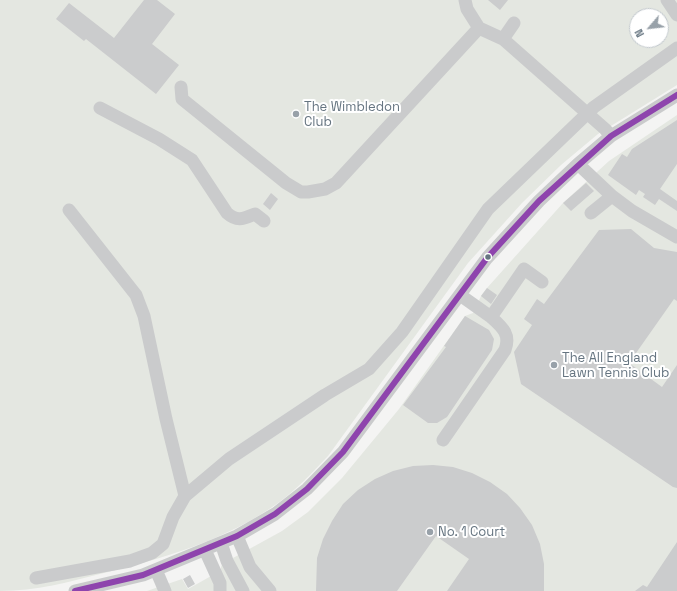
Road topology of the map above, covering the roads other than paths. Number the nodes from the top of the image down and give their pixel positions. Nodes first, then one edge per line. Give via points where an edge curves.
1 (465, 0) edge
2 (667, 0) edge
3 (677, 15) edge
4 (514, 23) dead end
5 (479, 28) junction
6 (503, 39) junction
7 (677, 48) edge
8 (181, 87) dead end
9 (677, 95) edge
10 (100, 108) dead end
11 (588, 113) junction
12 (611, 136) junction
13 (578, 164) junction
14 (612, 196) junction
15 (69, 210) dead end
16 (591, 213) dead end
17 (264, 221) dead end
18 (677, 238) edge
19 (542, 282) dead end
20 (460, 295) junction
21 (491, 316) junction
22 (443, 440) dead end
23 (184, 496) junction
24 (237, 536) junction
25 (221, 543) junction
26 (205, 550) junction
27 (250, 567) junction
28 (156, 570) junction
29 (234, 575) junction
30 (36, 578) dead end
31 (75, 591) edge
32 (165, 591) edge
33 (220, 591) edge
34 (243, 591) edge
35 (270, 591) edge

1 - 5 street via 467,9
2 - 3 street
4 - 6 street
5 - 6 street
5 - 8 street via 371,143 341,179 320,190 302,192 286,183 182,100
6 - 11 street
7 - 11 street via 594,106
9 - 12 street
10 - 17 street via 159,139 192,160 233,219 242,220 255,214
11 - 12 street
11 - 23 street via 488,209 402,332 369,369 325,395 236,455
12 - 13 street
13 - 14 street
13 - 20 street via 519,222 487,258
14 - 16 street
14 - 18 street
15 - 23 street via 136,295 144,316
19 - 21 street via 524,269
20 - 21 street
20 - 24 street via 334,461 307,489 284,507 264,522
21 - 22 street via 508,337 505,350
23 - 30 street via 163,544 152,553 130,561
24 - 25 street
24 - 27 street
25 - 26 street
25 - 29 street
26 - 28 street
26 - 33 street via 220,584
27 - 29 street
27 - 35 street
28 - 31 street
28 - 32 street
29 - 34 street

